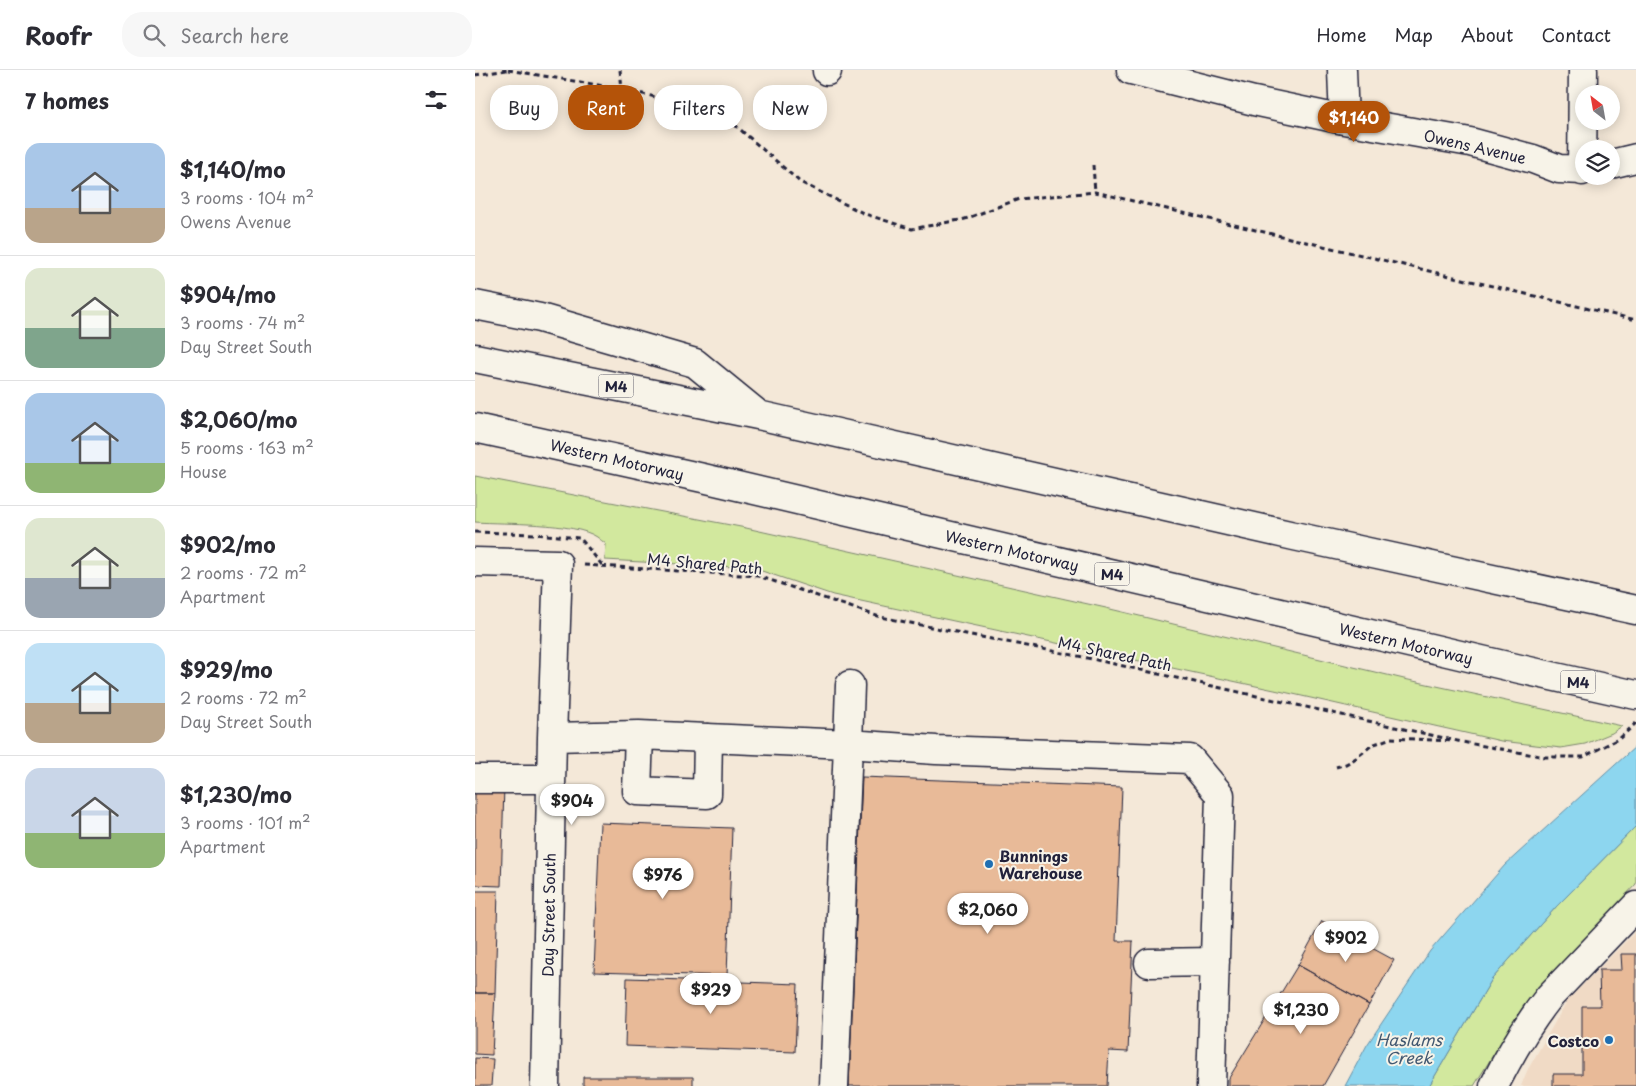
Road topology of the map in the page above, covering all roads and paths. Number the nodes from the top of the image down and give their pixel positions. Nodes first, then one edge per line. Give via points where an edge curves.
1 (508, 70) edge
2 (620, 70) edge
3 (1131, 70) edge
4 (1342, 70) edge
5 (1583, 70) edge
6 (475, 75) edge
7 (598, 85) edge
8 (622, 85) edge
9 (644, 94) edge
10 (1344, 120) junction
11 (1583, 140) edge
12 (1636, 158) edge
13 (1620, 162) edge
14 (1093, 165) dead end
15 (1575, 170) edge
16 (1095, 192) junction
17 (475, 305) edge
18 (1636, 320) edge
19 (475, 358) edge
20 (758, 415) junction
21 (475, 428) edge
22 (475, 562) edge
23 (603, 565) dead end
24 (1636, 610) edge
25 (850, 685) dead end
26 (1636, 695) edge
27 (1636, 723) edge
28 (639, 735) junction
29 (552, 737) junction
30 (708, 738) junction
31 (1462, 742) junction
32 (848, 744) junction
33 (1336, 767) dead end
34 (475, 779) edge
35 (551, 779) junction
36 (1636, 906) edge
37 (1215, 962) junction
38 (1149, 963) dead end
39 (545, 1086) edge
40 (834, 1086) edge
41 (1211, 1086) edge
42 (1494, 1086) edge

1 - 6 path
1 - 7 path
2 - 8 path
3 - 10 main road, Owens Avenue
4 - 10 main road
5 - 11 main road
9 - 16 path via 706,109 735,124 800,182 865,214 912,228 965,219 1019,199
10 - 15 main road, Owens Avenue via 1470,142 1559,169
12 - 13 main road
14 - 16 path
16 - 18 path
17 - 20 main road via 540,318 695,363
19 - 20 main road, M4
20 - 24 main road, M4
21 - 26 main road, Western Motorway / M4
22 - 29 main road, Day Street South via 558,564
23 - 31 path, M4 Shared Path via 758,576 880,617 1083,657
25 - 32 main road
27 - 31 path, M4 Shared Path via 1620,738 1583,757 1545,757
28 - 29 main road
28 - 30 main road
28 - 30 main road via 637,791 707,794
29 - 35 main road, Day Street South
30 - 32 main road
31 - 33 path via 1391,738
32 - 37 main road via 1190,759 1221,795
32 - 40 main road
34 - 35 main road
35 - 39 main road, Day Street South
36 - 42 main road via 1537,1012 1515,1044
37 - 38 main road
37 - 41 main road

